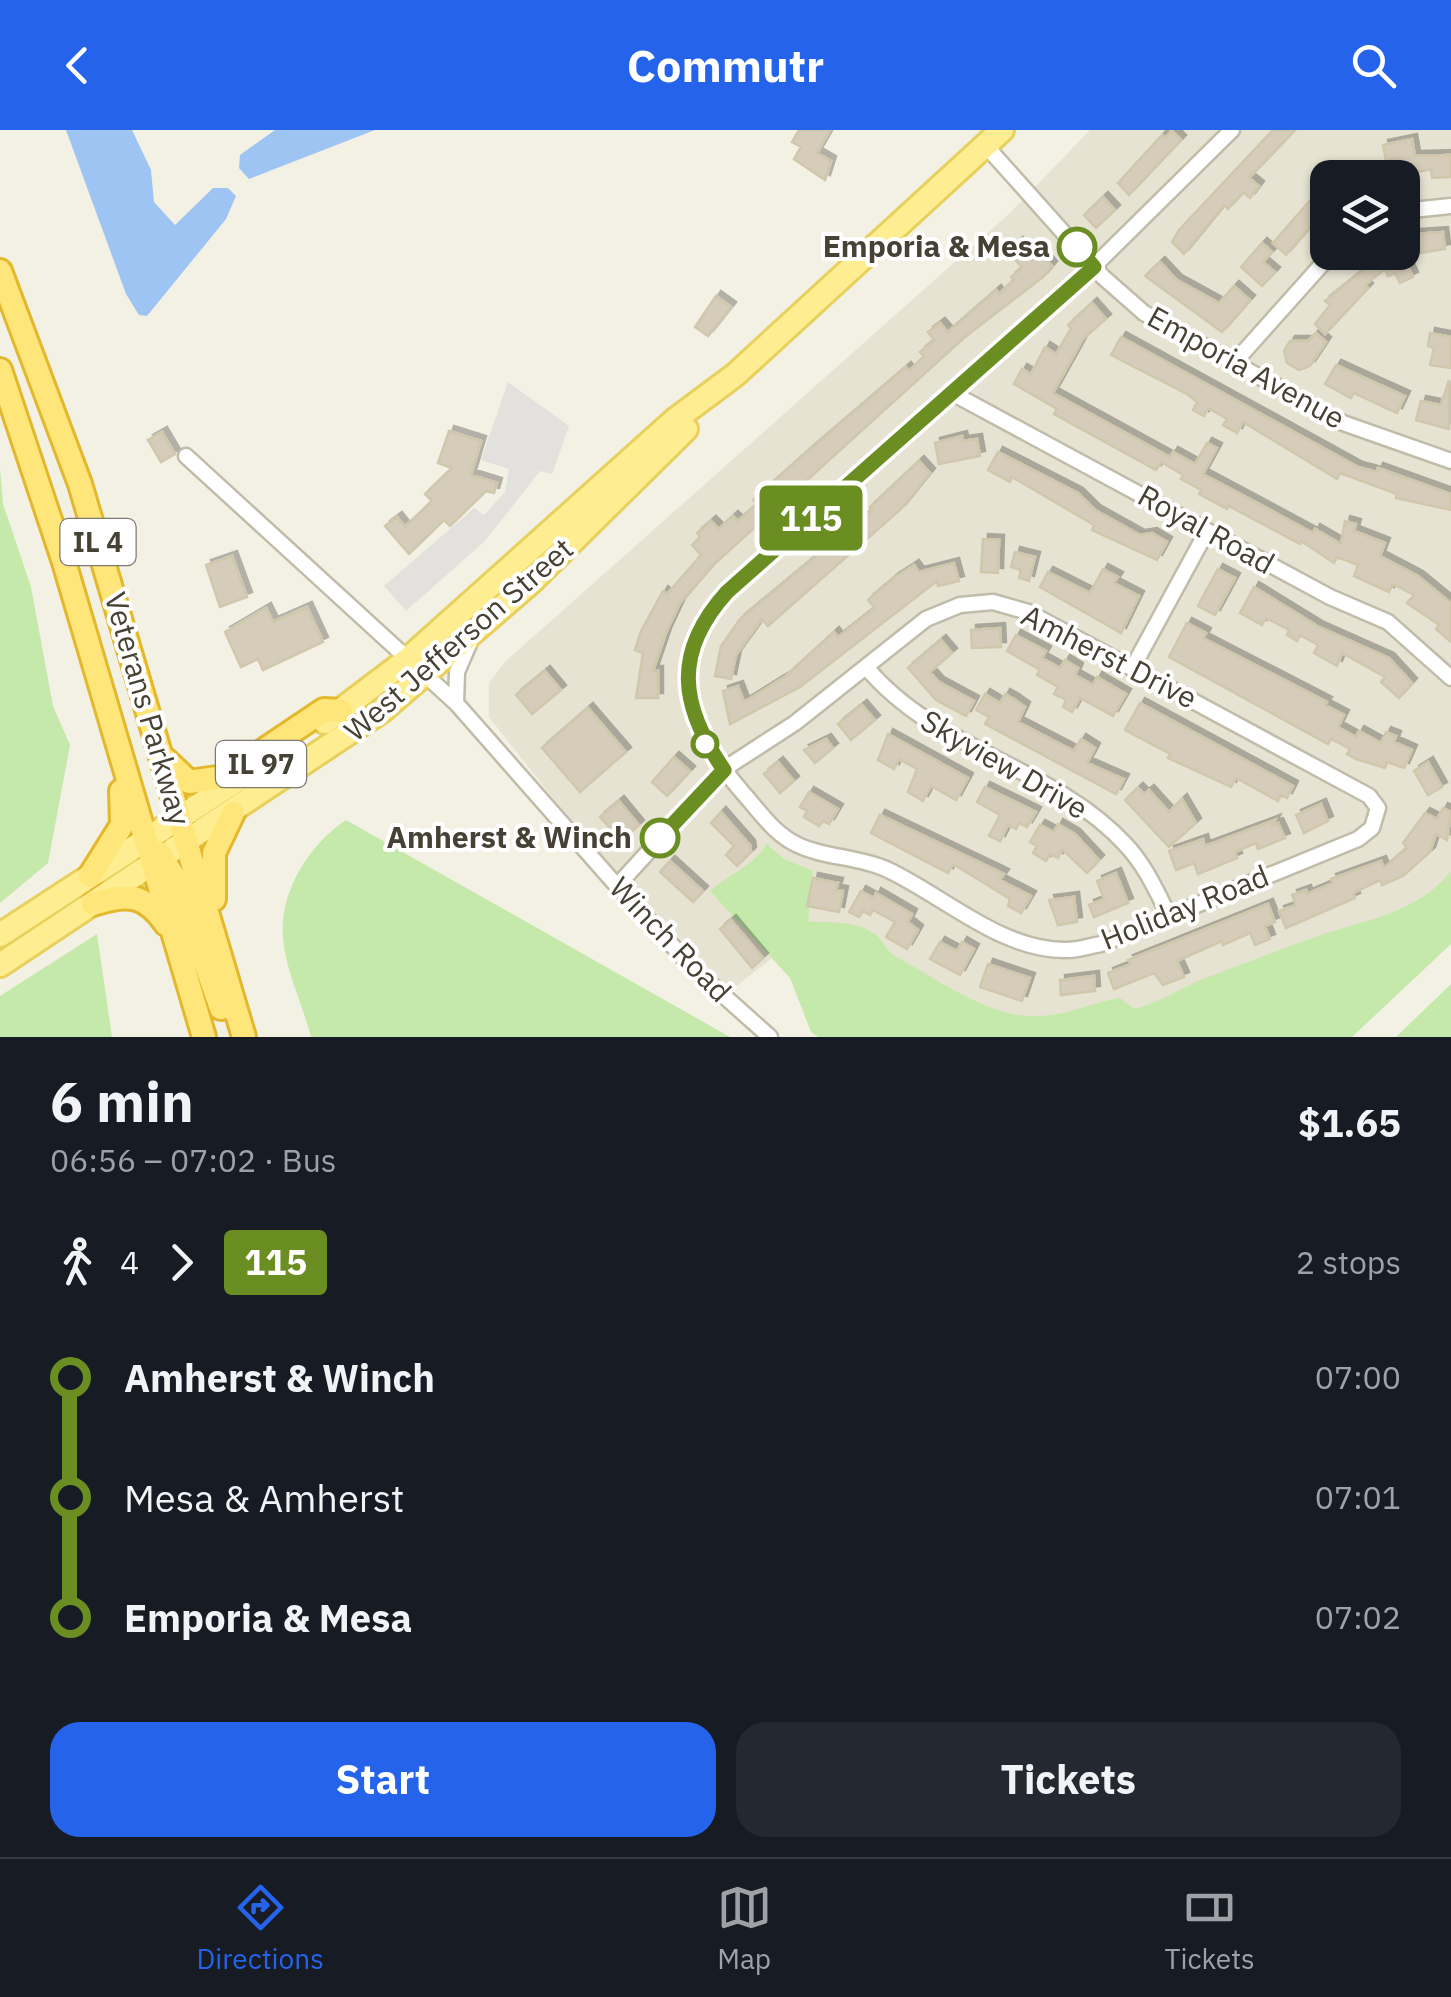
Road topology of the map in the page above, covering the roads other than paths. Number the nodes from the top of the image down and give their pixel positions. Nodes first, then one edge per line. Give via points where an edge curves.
1 (1232, 130) edge
2 (994, 138) edge
3 (1451, 206) edge
4 (1420, 209) edge
5 (1094, 267) junction
6 (1317, 270) edge
7 (0, 271) edge
8 (1233, 364) junction
9 (0, 370) edge
10 (736, 375) junction
11 (952, 393) junction
12 (186, 456) dead end
13 (1451, 460) edge
14 (1207, 531) junction
15 (64, 562) junction
16 (478, 630) junction
17 (407, 660) junction
18 (866, 667) junction
19 (1133, 667) junction
20 (427, 676) junction
21 (1451, 678) edge
22 (456, 703) junction
23 (340, 711) junction
24 (158, 747) junction
25 (724, 770) junction
26 (1383, 806) joint
27 (233, 812) junction
28 (178, 819) junction
29 (147, 838) junction
30 (187, 842) junction
31 (159, 861) junction
32 (90, 876) junction
33 (618, 886) junction
34 (92, 904) junction
35 (1168, 916) junction
36 (0, 935) edge
37 (174, 937) junction
38 (0, 966) edge
39 (204, 1037) edge
40 (231, 1037) edge
41 (244, 1037) edge
42 (253, 1037) edge
43 (770, 1037) edge

1 - 5 street, Holiday Road
2 - 5 street, Emporia Avenue
2 - 10 main road, West Jefferson Street / IL 97
3 - 4 street
5 - 8 street, Emporia Avenue via 1144,313
5 - 11 street, Holiday Road
6 - 8 street
7 - 24 highway, Veterans Parkway / IL 4 via 80,484
8 - 13 street, Emporia Avenue via 1344,423
9 - 15 highway, Veterans Parkway / IL 4
10 - 16 main road, West Jefferson Street / IL 97 via 628,490
10 - 17 main road, West Jefferson Street / IL 97 via 676,419
11 - 14 street, Royal Road
11 - 25 street, Holiday Road via 708,615 692,650 688,694 695,725
12 - 17 street, Winch Road
14 - 19 street
14 - 21 street, Royal Road via 1388,622
15 - 29 highway, Veterans Parkway / IL 4
15 - 32 highway via 60,584 125,804 117,836
16 - 20 main road, West Jefferson Street / IL 97
16 - 22 street via 460,659
17 - 20 street, Winch Road
17 - 23 main road, West Jefferson Street / IL 97
18 - 19 street, Amherst Drive via 926,619 960,604 993,602 1028,612
18 - 25 street, Amherst Drive
18 - 35 street, Skyview Drive via 913,714 1102,821 1140,862
19 - 26 street, Amherst Drive
20 - 22 street, Winch Road
20 - 27 main road, West Jefferson Street / IL 97
22 - 33 street, Winch Road
23 - 24 highway via 324,710 224,777 204,783 179,778
23 - 28 main road, West Jefferson Street / IL 97
24 - 28 highway, Veterans Parkway / IL 4
25 - 33 street, Amherst Drive
25 - 35 street, Holiday Road via 774,828 798,845 885,868 1032,945 1064,950 1101,944
26 - 35 street, Holiday Road via 1358,839
27 - 30 main road, West Jefferson Street / IL 97
27 - 42 highway via 214,852 211,885
28 - 29 main road, West Jefferson Street / IL 97
28 - 30 highway, Veterans Parkway / IL 4
29 - 31 highway, Veterans Parkway / IL 4
29 - 32 main road, West Jefferson Street / IL 97
30 - 31 main road, West Jefferson Street / IL 97
30 - 41 highway, Veterans Parkway / IL 4
31 - 34 main road, West Jefferson Street / IL 97
31 - 37 highway, Veterans Parkway / IL 4
31 - 40 highway via 176,880
32 - 36 main road, West Jefferson Street / IL 97
33 - 43 street, Winch Road
34 - 37 highway via 138,897 155,908
34 - 38 main road, West Jefferson Street / IL 97
37 - 39 highway, Veterans Parkway / IL 4

